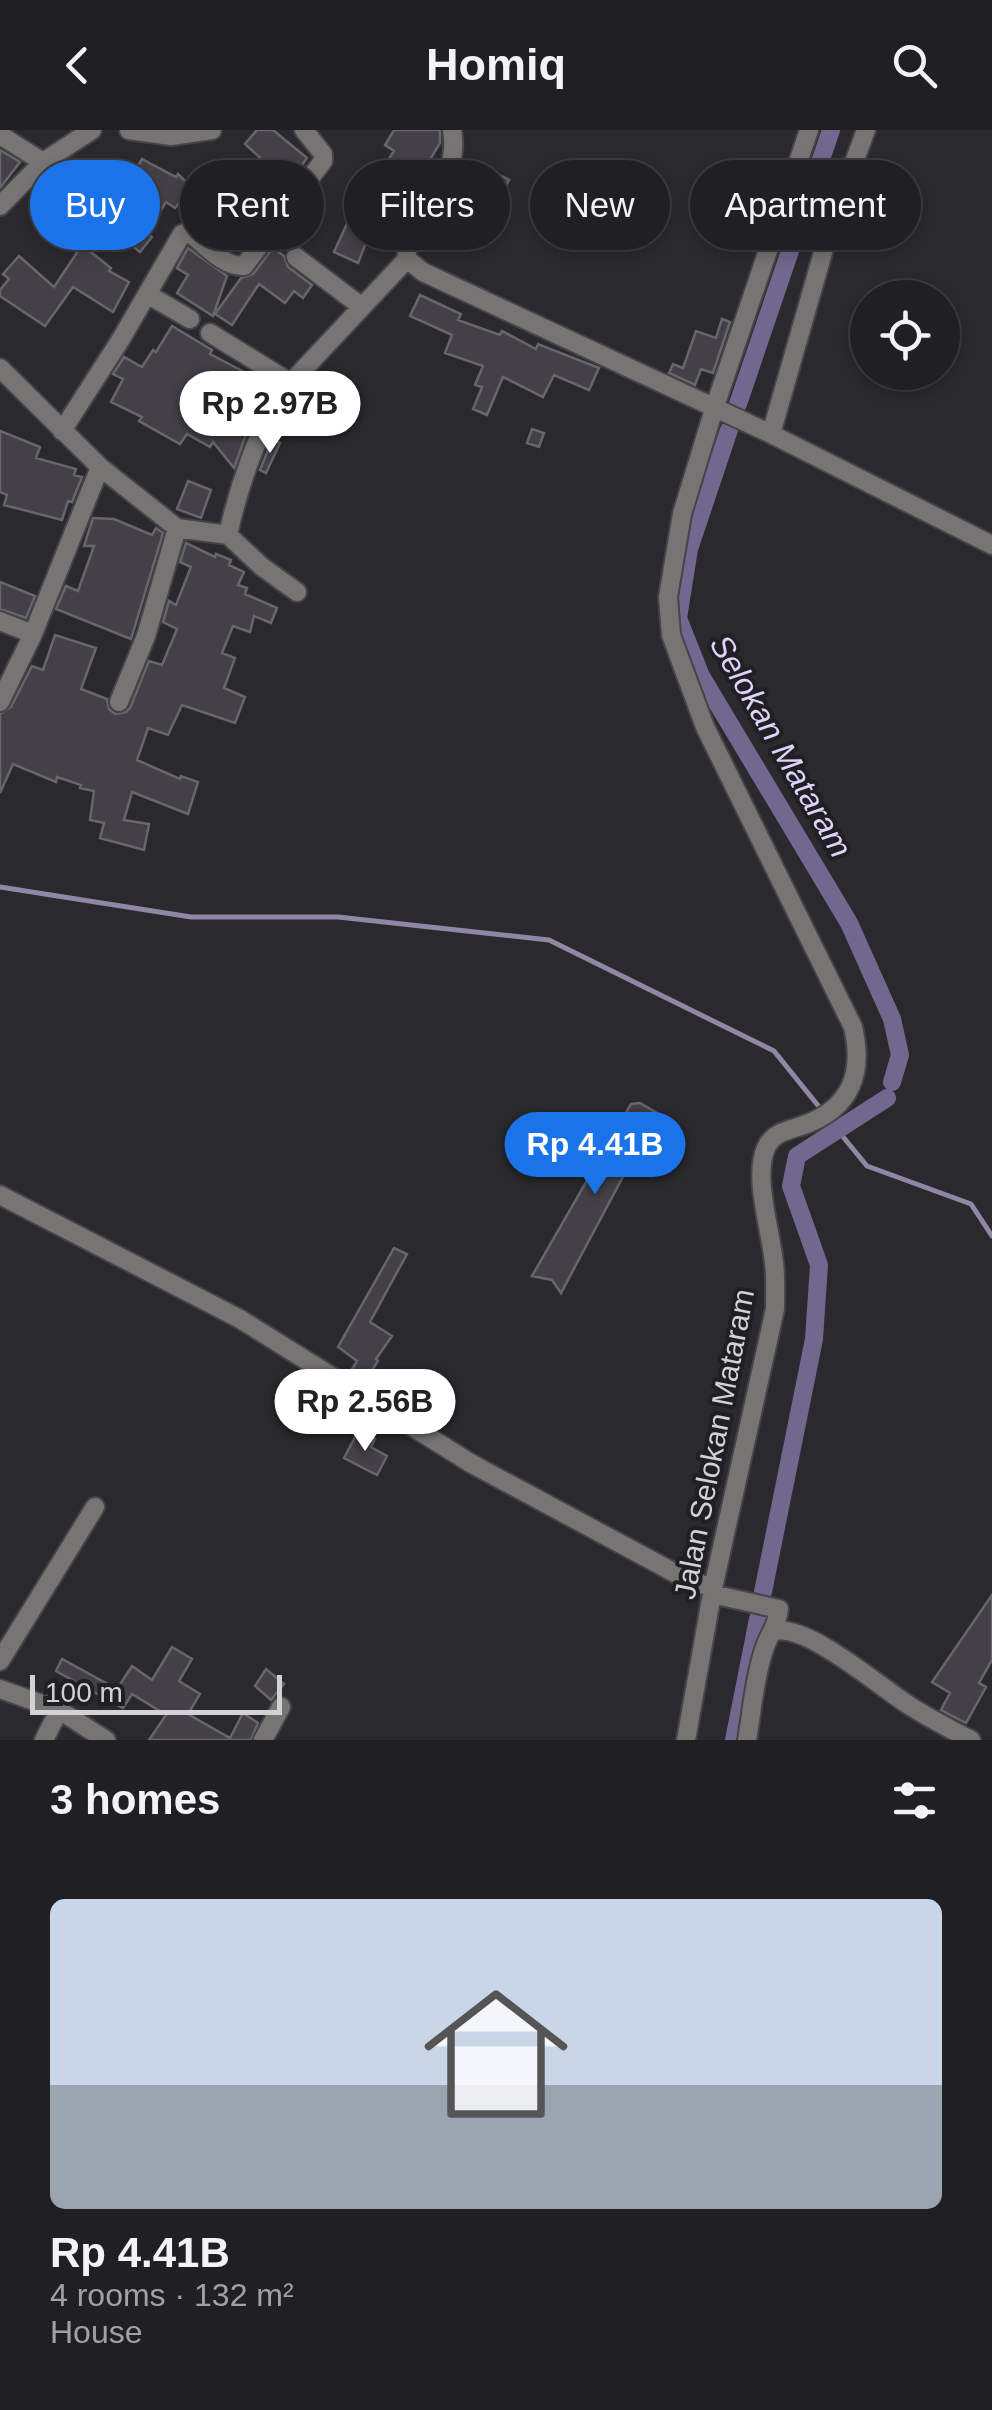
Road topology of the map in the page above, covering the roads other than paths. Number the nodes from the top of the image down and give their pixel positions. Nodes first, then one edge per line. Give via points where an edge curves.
1 (92, 130) edge
2 (129, 130) edge
3 (212, 130) edge
4 (304, 130) edge
5 (452, 130) edge
6 (809, 130) edge
7 (866, 130) edge
8 (0, 135) edge
9 (40, 160) edge
10 (46, 160) edge
11 (30, 175) edge
12 (0, 206) edge
13 (296, 257) dead end
14 (406, 259) junction
15 (147, 294) junction
16 (362, 307) junction
17 (190, 320) dead end
18 (210, 333) dead end
19 (3, 379) edge
20 (291, 382) junction
21 (722, 412) junction
22 (62, 431) junction
23 (769, 433) junction
24 (100, 466) junction
25 (177, 528) junction
26 (228, 535) junction
27 (992, 545) edge
28 (296, 592) dead end
29 (0, 620) edge
30 (32, 634) junction
31 (0, 702) edge
32 (120, 702) dead end
33 (0, 1195) edge
34 (96, 1507) dead end
35 (713, 1591) junction
36 (776, 1631) junction
37 (0, 1661) edge
38 (0, 1688) edge
39 (281, 1708) dead end
40 (59, 1710) junction
41 (44, 1740) edge
42 (106, 1740) edge
43 (262, 1740) edge
44 (686, 1740) edge
45 (747, 1740) edge
46 (971, 1740) edge

1 - 10 street
2 - 3 street via 171,136
4 - 15 street via 323,162 244,266 227,263 185,232
5 - 14 street via 450,170 411,230
6 - 21 street, Jalan Selokan Mataram
7 - 23 street
8 - 9 street
11 - 12 street
13 - 16 street
14 - 16 street
14 - 21 street
15 - 17 street
15 - 22 street
16 - 20 street
18 - 20 street
19 - 22 street
20 - 26 street via 262,429
21 - 23 street
21 - 35 street, Jalan Selokan Mataram via 682,514 668,596 671,634 705,727 853,1027 858,1050 854,1082 836,1108 779,1132 765,1149 775,1309
22 - 24 street
23 - 27 street
24 - 25 street
24 - 30 street
25 - 26 street
25 - 32 street
26 - 28 street
29 - 30 street
30 - 31 street
33 - 35 street via 240,1319 472,1464
34 - 37 street
35 - 36 street via 779,1610
35 - 44 street, Jalan Selokan Mataram
36 - 45 street via 762,1655
36 - 46 street via 816,1642
38 - 40 street
39 - 43 street
40 - 41 street
40 - 42 street

